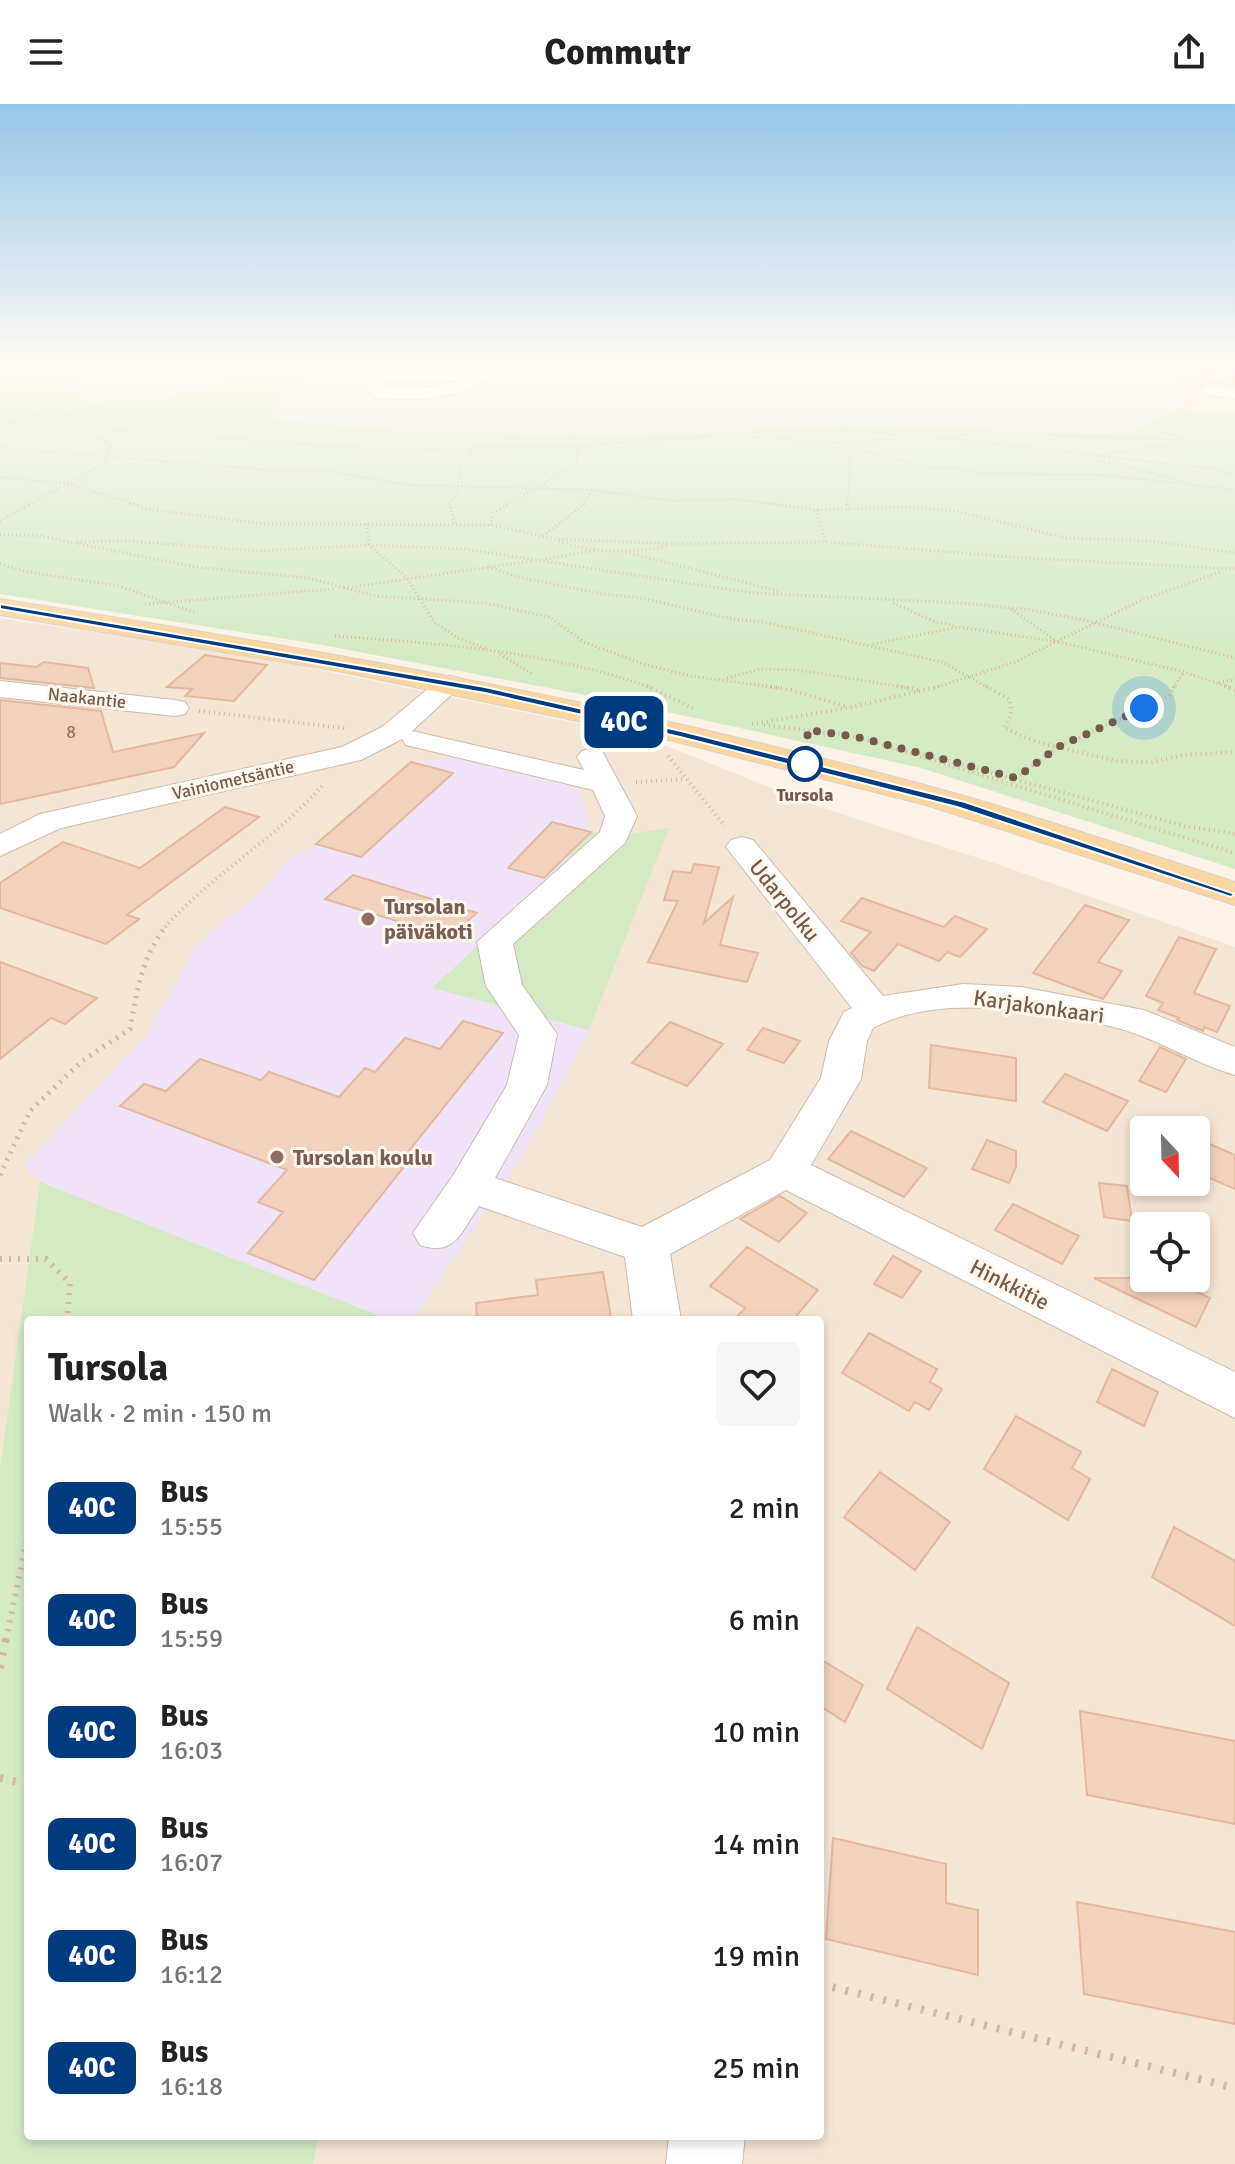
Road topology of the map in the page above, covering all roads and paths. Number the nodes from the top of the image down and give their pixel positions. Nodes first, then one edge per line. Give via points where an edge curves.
1 (107, 460) edge
2 (148, 460) edge
3 (464, 460) edge
4 (577, 460) edge
5 (850, 460) edge
6 (902, 460) edge
7 (1097, 460) edge
8 (1122, 460) edge
9 (1235, 476) edge
10 (0, 477) edge
11 (70, 484) junction
12 (1211, 488) junction
13 (458, 489) junction
14 (538, 489) junction
15 (592, 490) junction
16 (1235, 490) edge
17 (816, 510) junction
18 (847, 510) junction
19 (0, 521) edge
20 (367, 524) junction
21 (455, 524) junction
22 (490, 525) junction
23 (0, 535) edge
24 (542, 537) junction
25 (555, 539) junction
26 (77, 542) junction
27 (826, 542) junction
28 (676, 544) junction
29 (369, 545) junction
30 (596, 550) junction
31 (622, 551) junction
32 (1235, 553) edge
33 (539, 560) junction
34 (0, 564) edge
35 (488, 567) junction
36 (1235, 569) edge
37 (1225, 570) junction
38 (407, 578) junction
39 (339, 589) junction
40 (791, 595) junction
41 (423, 600) junction
42 (887, 600) junction
43 (167, 601) junction
44 (142, 605) dead end
45 (0, 607) edge
46 (1009, 607) junction
47 (198, 613) dead end
48 (1098, 624) junction
49 (959, 627) junction
50 (322, 635) dead end
51 (1059, 642) junction
52 (869, 645) junction
53 (497, 652) junction
54 (1235, 658) edge
55 (1184, 672) junction
56 (536, 677) dead end
57 (970, 677) junction
58 (722, 679) junction
59 (1235, 680) edge
60 (1218, 682) junction
61 (450, 684) junction
62 (0, 689) edge
63 (1235, 690) edge
64 (922, 691) junction
65 (847, 707) junction
66 (175, 708) joint
67 (698, 715) dead end
68 (625, 722) junction
69 (412, 728) junction
70 (1058, 747) junction
71 (907, 752) junction
72 (1235, 752) edge
73 (598, 770) junction
74 (1016, 778) junction
75 (327, 780) dead end
76 (1235, 834) edge
77 (0, 846) edge
78 (742, 847) joint
79 (1235, 853) edge
80 (1235, 894) edge
81 (875, 1011) junction
82 (1235, 1062) edge
83 (785, 1171) junction
84 (0, 1175) edge
85 (469, 1186) junction
86 (436, 1233) dead end
87 (646, 1246) junction
88 (0, 1259) edge
89 (67, 1316) edge
90 (656, 1316) edge
91 (1235, 1396) edge
92 (24, 1553) edge
93 (0, 1668) edge
94 (0, 1778) edge
95 (24, 1783) edge
96 (824, 1985) edge
97 (1235, 2088) edge
98 (707, 2140) edge
99 (704, 2164) edge

1 - 11 path
2 - 13 path via 332,471
3 - 13 path
4 - 14 path
5 - 18 path
6 - 12 path via 976,473 1101,475
7 - 12 path
8 - 9 path
10 - 11 path
11 - 19 path
11 - 20 path via 163,511 265,524
12 - 16 path
13 - 14 path
13 - 21 path via 449,503
14 - 15 path
14 - 22 path via 493,513
15 - 17 path
15 - 24 path via 586,503
17 - 18 path
17 - 27 path
18 - 32 path via 956,511 1066,538 1152,541
20 - 21 path
20 - 29 path
21 - 22 path
22 - 24 path
23 - 26 path
24 - 25 path
25 - 28 path
25 - 30 path
26 - 29 path via 259,551
26 - 39 path via 195,567 309,578
27 - 28 path
27 - 37 path
28 - 31 path
29 - 33 path via 464,549
29 - 38 path
30 - 31 path
30 - 33 path
31 - 40 path
33 - 35 path
33 - 40 path via 688,585
34 - 43 path via 119,586
35 - 38 path
35 - 52 path
36 - 37 path
37 - 48 path via 1133,604
38 - 39 path
38 - 41 path
39 - 41 path
39 - 43 path
40 - 42 path
41 - 53 path via 434,622 456,637
41 - 58 path via 485,603 549,617 584,642 646,665
42 - 46 path
42 - 49 path
43 - 44 path
43 - 47 path
45 - 61 main road
46 - 48 path
46 - 51 path
48 - 51 path
48 - 54 path
49 - 51 path
49 - 52 path
50 - 53 path
51 - 55 path
51 - 57 path
52 - 57 path via 942,662
53 - 56 path
53 - 67 path via 616,672 673,697
55 - 60 path
55 - 70 path via 1168,697
57 - 64 path
57 - 70 path via 1010,700 1004,728
58 - 64 path via 761,669 798,670
58 - 65 path via 791,690
59 - 60 path
60 - 63 path
61 - 68 main road
61 - 69 street, Vainiometsäntie
62 - 66 street, Naakantie
64 - 65 path
65 - 71 path via 747,724 857,737
66 - 69 path
68 - 73 street
68 - 80 main road via 961,805
69 - 73 street
69 - 77 street, Vainiometsäntie via 351,754 51,821
70 - 72 path via 1129,761
70 - 74 path
71 - 74 path
71 - 79 path
73 - 78 path, Udarpolku via 687,779
73 - 85 street via 621,816 614,836 495,942 504,986 538,1034 527,1085
74 - 76 path via 1170,822
75 - 84 path via 175,916 151,947 137,985 130,1029 82,1061 30,1111
78 - 81 street, Udarpolku
81 - 82 street, Karjakonkaari via 963,996 1021,999 1131,1019
81 - 83 street via 857,1021 841,1079
83 - 87 street
83 - 91 street, Hinkkitie
85 - 86 street
85 - 87 street
87 - 90 street
88 - 89 path via 46,1259 70,1283
92 - 93 path
94 - 95 path
96 - 97 path
98 - 99 street

